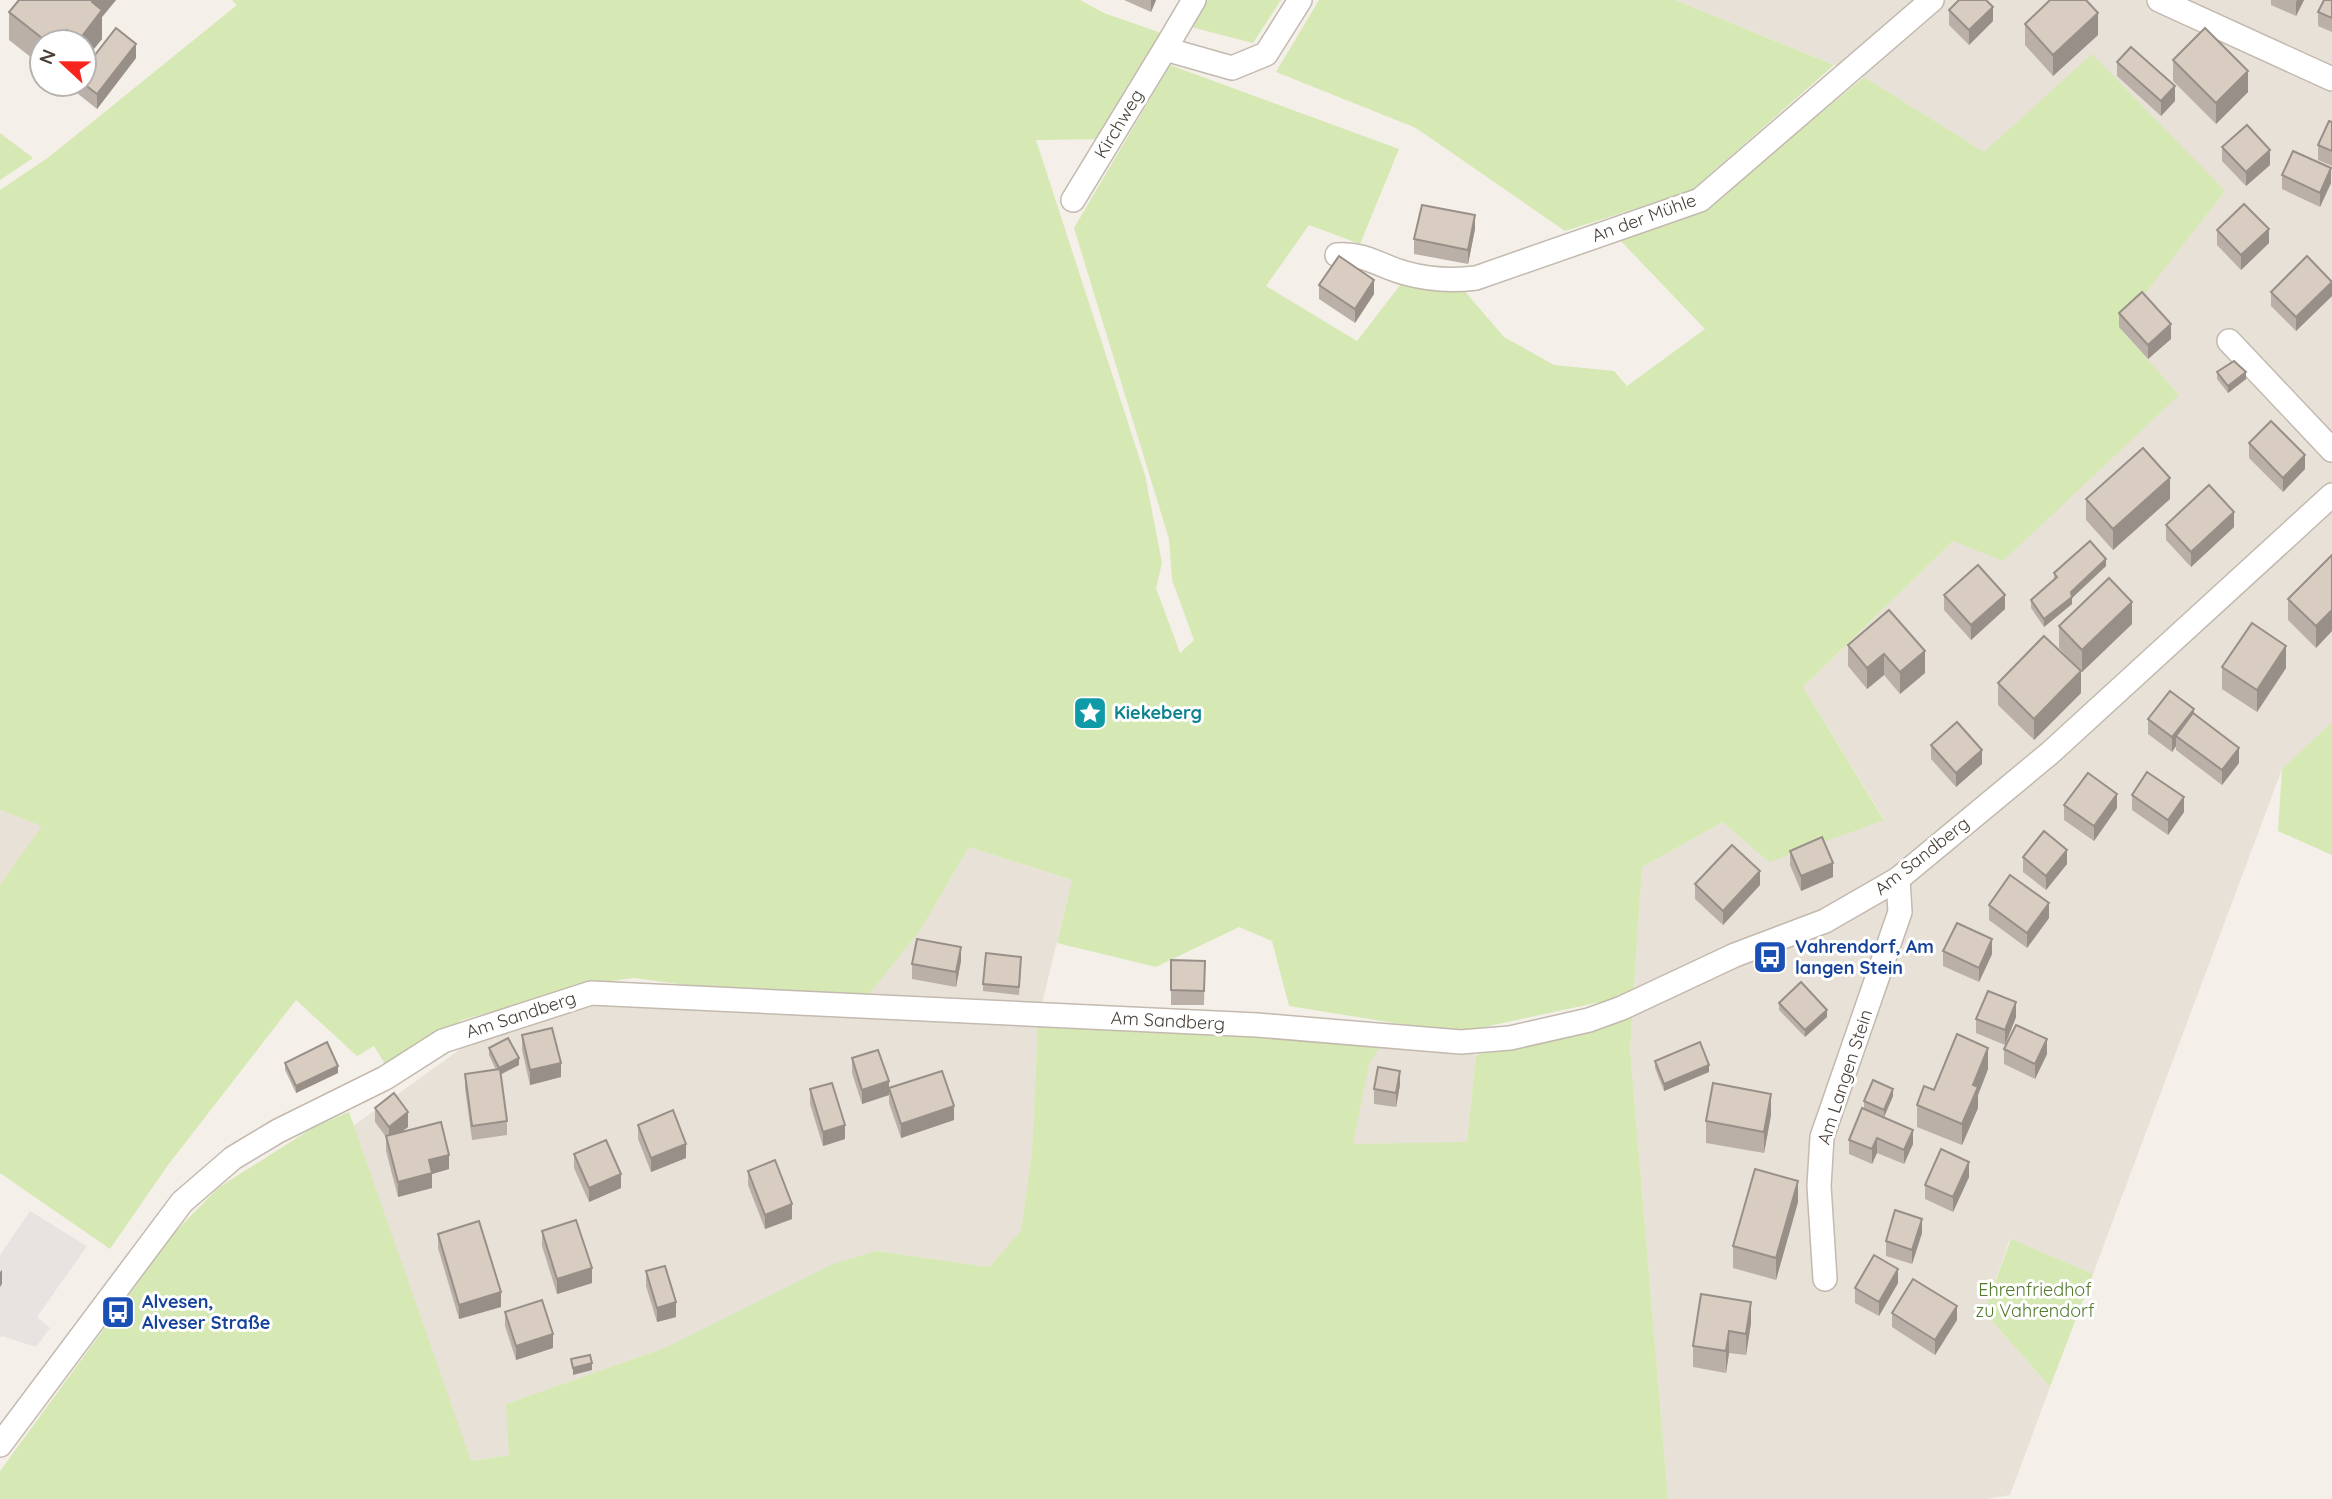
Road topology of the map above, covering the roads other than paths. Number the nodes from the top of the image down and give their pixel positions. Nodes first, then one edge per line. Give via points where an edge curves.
1 (1194, 0) edge
2 (1300, 0) edge
3 (1932, 0) edge
4 (2159, 0) edge
5 (1165, 49) junction
6 (2332, 79) edge
7 (1073, 200) dead end
8 (1337, 256) edge
9 (2229, 341) dead end
10 (2332, 450) edge
11 (2332, 495) edge
12 (1898, 880) junction
13 (1825, 1279) dead end
14 (0, 1445) edge

1 - 5 street, Kirchweg
2 - 5 street via 1266,54 1232,68
3 - 8 street, An der Mühle via 1700,200 1476,278 1447,282 1404,273 1357,254
4 - 6 street
5 - 7 street, Kirchweg
9 - 10 street
11 - 12 street, Am Sandberg via 2050,752
12 - 13 street, Am Langen Stein via 1900,912 1822,1137 1819,1186
12 - 14 street, Am Sandberg via 1825,921 1735,955 1622,1008 1510,1038 1474,1041 1244,1025 580,996 443,1041 385,1078 233,1158 182,1202

